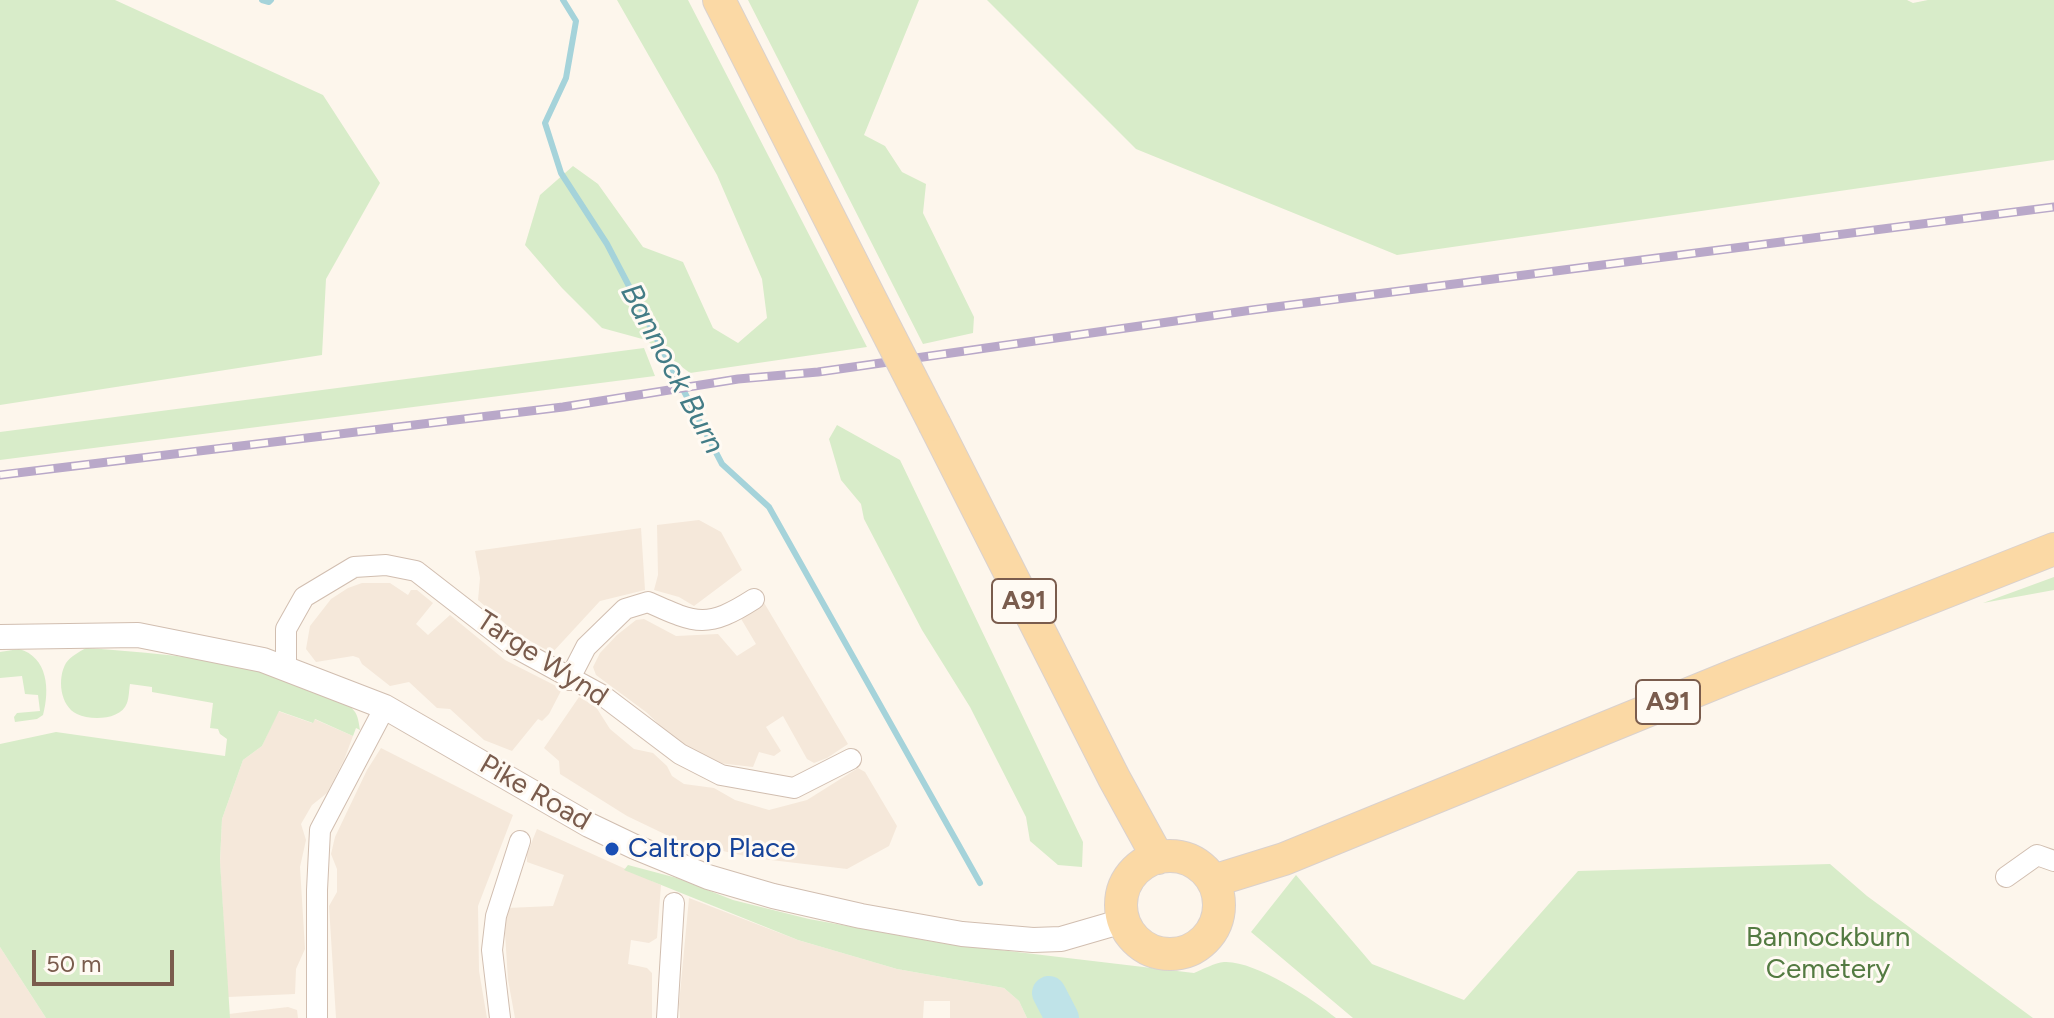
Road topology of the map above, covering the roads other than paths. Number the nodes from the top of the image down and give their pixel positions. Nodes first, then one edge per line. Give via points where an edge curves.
1 (719, 0) edge
2 (2054, 549) edge
3 (754, 599) dead end
4 (0, 637) edge
5 (286, 669) junction
6 (569, 680) junction
7 (385, 707) junction
8 (851, 759) dead end
9 (520, 841) dead end
10 (1284, 859) junction
11 (2054, 861) edge
12 (1149, 862) junction
13 (2006, 877) dead end
14 (1213, 881) junction
15 (674, 903) dead end
16 (1219, 912) junction
17 (1123, 921) junction
18 (317, 1018) edge
19 (500, 1018) edge
20 (667, 1018) edge

1 - 12 main road, A91, bridge via 1114,778
2 - 10 main road, A91
3 - 6 street via 727,616 704,621 648,602 625,609 586,647
4 - 5 street, Pike Road via 138,635
5 - 6 street, Targe Wynd via 286,629 304,597 354,567 386,565 416,571 514,647
5 - 7 street, Pike Road
6 - 8 street, Targe Wynd via 602,695 680,754 721,775 794,788
7 - 17 street, Pike Road via 589,825 708,877 861,916 962,934 1061,939
7 - 18 street via 320,830
9 - 19 street via 496,916 492,950
10 - 14 main road, A91
10 - 16 main road, A91
11 - 13 street via 2037,855
12 - 14 main road via 1174,856 1189,860
12 - 17 main road via 1130,877 1123,891
14 - 16 main road
15 - 20 street
16 - 17 main road, A91 via 1201,944 1172,955 1142,946

